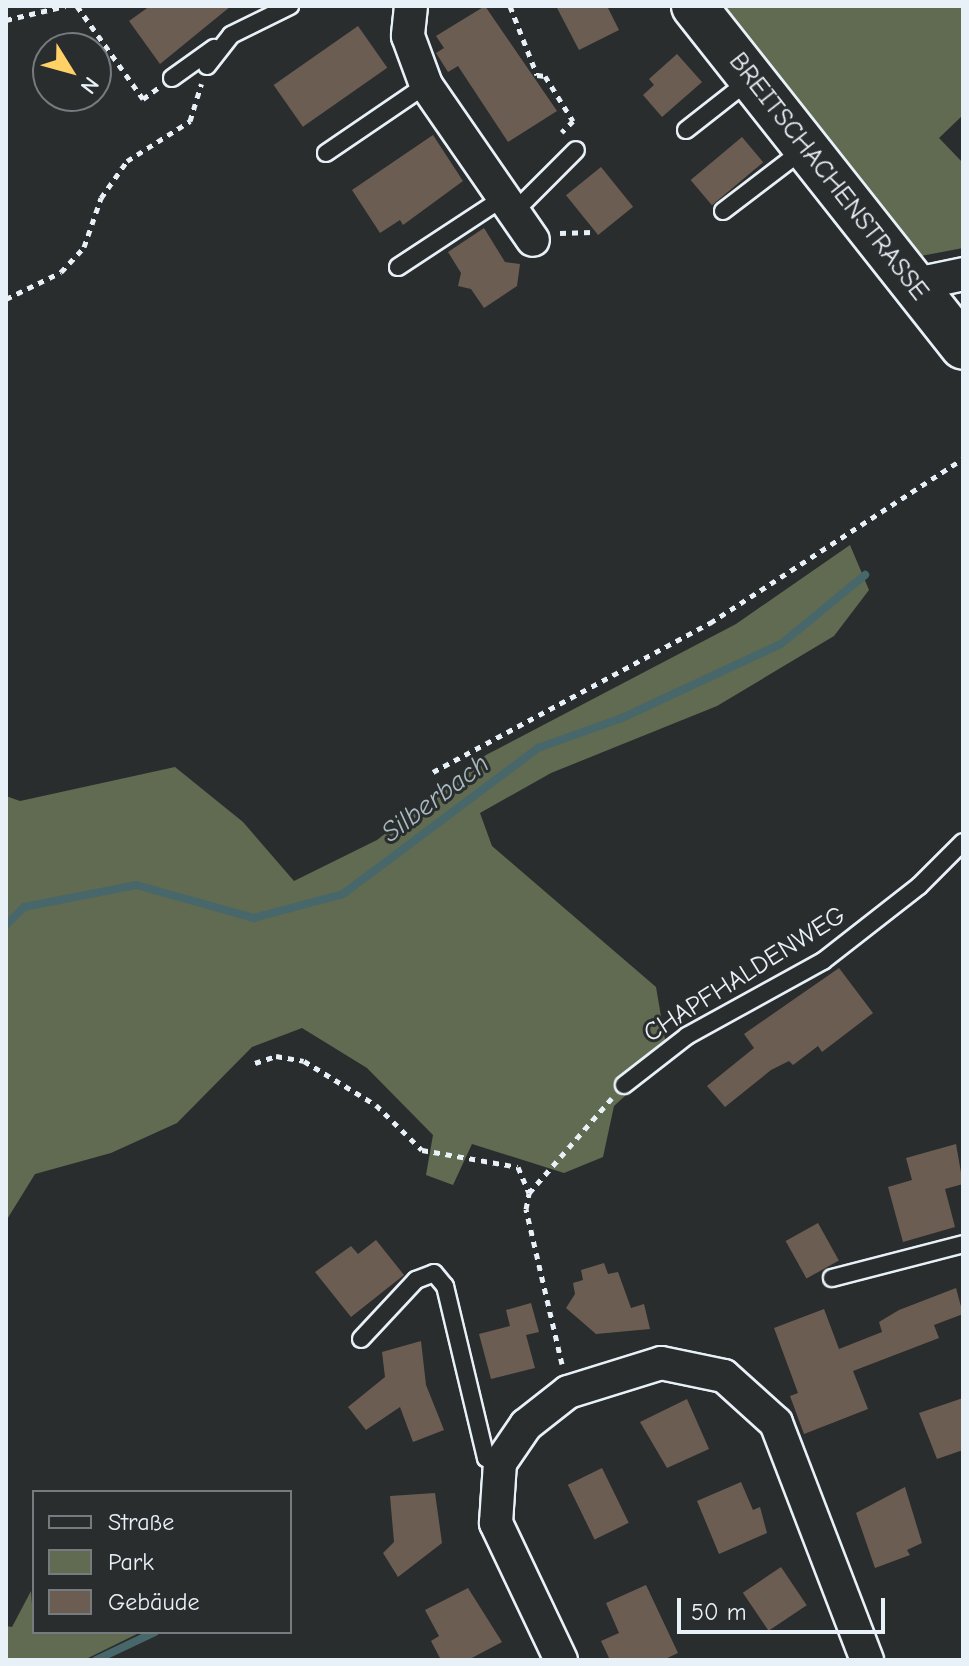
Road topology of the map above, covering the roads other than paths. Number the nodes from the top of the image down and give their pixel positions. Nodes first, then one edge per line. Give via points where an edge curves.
1 (290, 6) edge
2 (411, 6) edge
3 (694, 6) edge
4 (231, 35) junction
5 (207, 66) road end
6 (172, 78) road end
7 (752, 78) junction
8 (426, 85) junction
9 (686, 130) dead end
10 (806, 147) junction
11 (576, 150) road end
12 (326, 153) dead end
13 (510, 203) junction
14 (723, 211) dead end
15 (540, 238) road end
16 (398, 267) dead end
17 (963, 274) edge
18 (918, 291) junction
19 (963, 347) edge
20 (963, 842) edge
21 (624, 1085) road end
22 (963, 1244) edge
23 (832, 1278) dead end
24 (361, 1339) dead end
25 (500, 1463) junction
26 (561, 1660) edge
27 (867, 1660) edge

1 - 4 lane
2 - 8 street via 408,36
3 - 7 street, BREITSCHACHENSTRASSE
4 - 5 lane
4 - 6 lane
7 - 9 lane
7 - 10 street, BREITSCHACHENSTRASSE
8 - 12 lane
8 - 13 street
10 - 14 lane
10 - 18 street, BREITSCHACHENSTRASSE
11 - 13 lane
13 - 15 street
13 - 16 lane
17 - 18 street via 931,281
18 - 19 street, BREITSCHACHENSTRASSE
20 - 21 lane, CHAPFHALDENWEG via 823,961 687,1036
22 - 23 lane
24 - 25 lane via 416,1280 434,1273 445,1286 486,1458
25 - 26 street via 496,1523
25 - 27 street via 526,1425 568,1392 661,1363 694,1366 748,1392 776,1423

